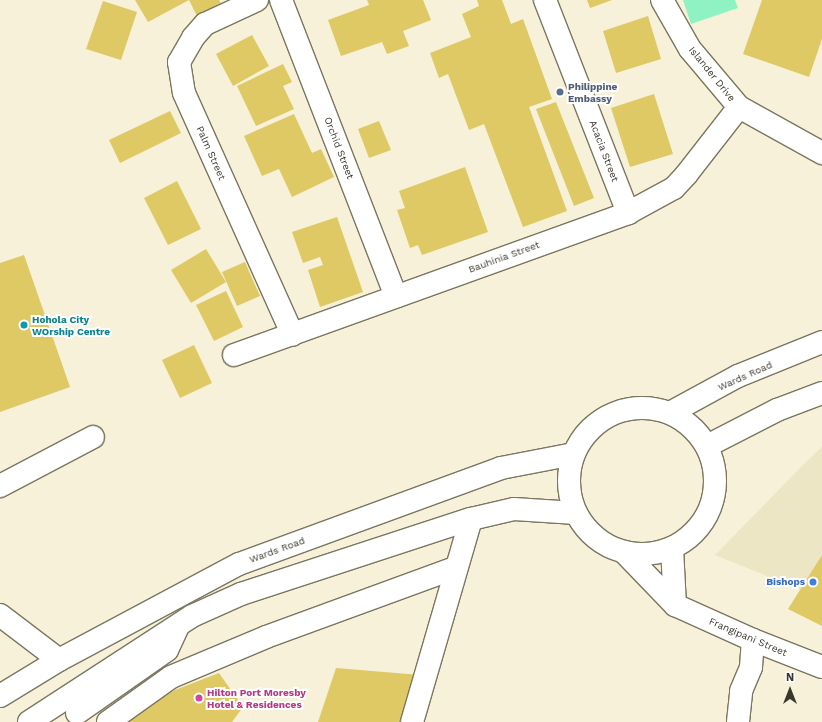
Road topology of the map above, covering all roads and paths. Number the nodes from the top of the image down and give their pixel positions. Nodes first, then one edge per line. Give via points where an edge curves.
1 (257, 0) edge
2 (281, 0) edge
3 (545, 0) edge
4 (662, 0) edge
5 (738, 107) junction
6 (822, 154) edge
7 (628, 213) junction
8 (396, 296) junction
9 (293, 335) junction
10 (822, 342) edge
11 (234, 355) dead end
12 (822, 393) edge
13 (670, 413) junction
14 (94, 437) dead end
15 (707, 446) junction
16 (574, 454) junction
17 (0, 486) edge
18 (576, 513) junction
19 (471, 519) junction
20 (672, 548) junction
21 (624, 552) junction
22 (457, 567) junction
23 (676, 605) junction
24 (0, 615) edge
25 (178, 626) junction
26 (754, 640) junction
27 (59, 660) junction
28 (822, 667) edge
29 (76, 690) junction
30 (0, 696) edge
31 (73, 717) edge
32 (29, 722) edge
33 (108, 722) edge
34 (412, 722) edge
35 (738, 722) edge

1 - 9 street, Palm Street via 205,24 179,62 184,93
2 - 8 street, Orchid Street
3 - 7 street, Acacia Street
4 - 5 street, Islander Drive via 690,49
5 - 6 street, Islander Drive
5 - 7 street, Bauhinia Street via 674,188
7 - 8 street, Bauhinia Street
8 - 9 street, Bauhinia Street
9 - 11 street, Bauhinia Street
10 - 13 street, Wards Road via 738,376
12 - 15 street via 777,410
13 - 15 street via 691,426
13 - 16 street via 642,408 613,414 592,430
14 - 17 street
15 - 20 street via 714,462 715,497 709,513
16 - 18 street via 569,484
16 - 27 street, Wards Road via 500,468 239,564
18 - 19 street via 514,509
18 - 21 street via 596,538
19 - 22 street
19 - 25 street via 241,594 192,616
20 - 21 street via 640,554
20 - 23 street
21 - 23 street, Frangipani Street
22 - 33 street via 266,637 171,677
22 - 34 street
23 - 26 street, Frangipani Street
24 - 27 street
25 - 29 street
25 - 31 street via 167,650
26 - 28 street, Frangipani Street
26 - 35 street via 751,667 741,691
27 - 30 street, Wards Road
29 - 31 street via 79,702
29 - 32 street

